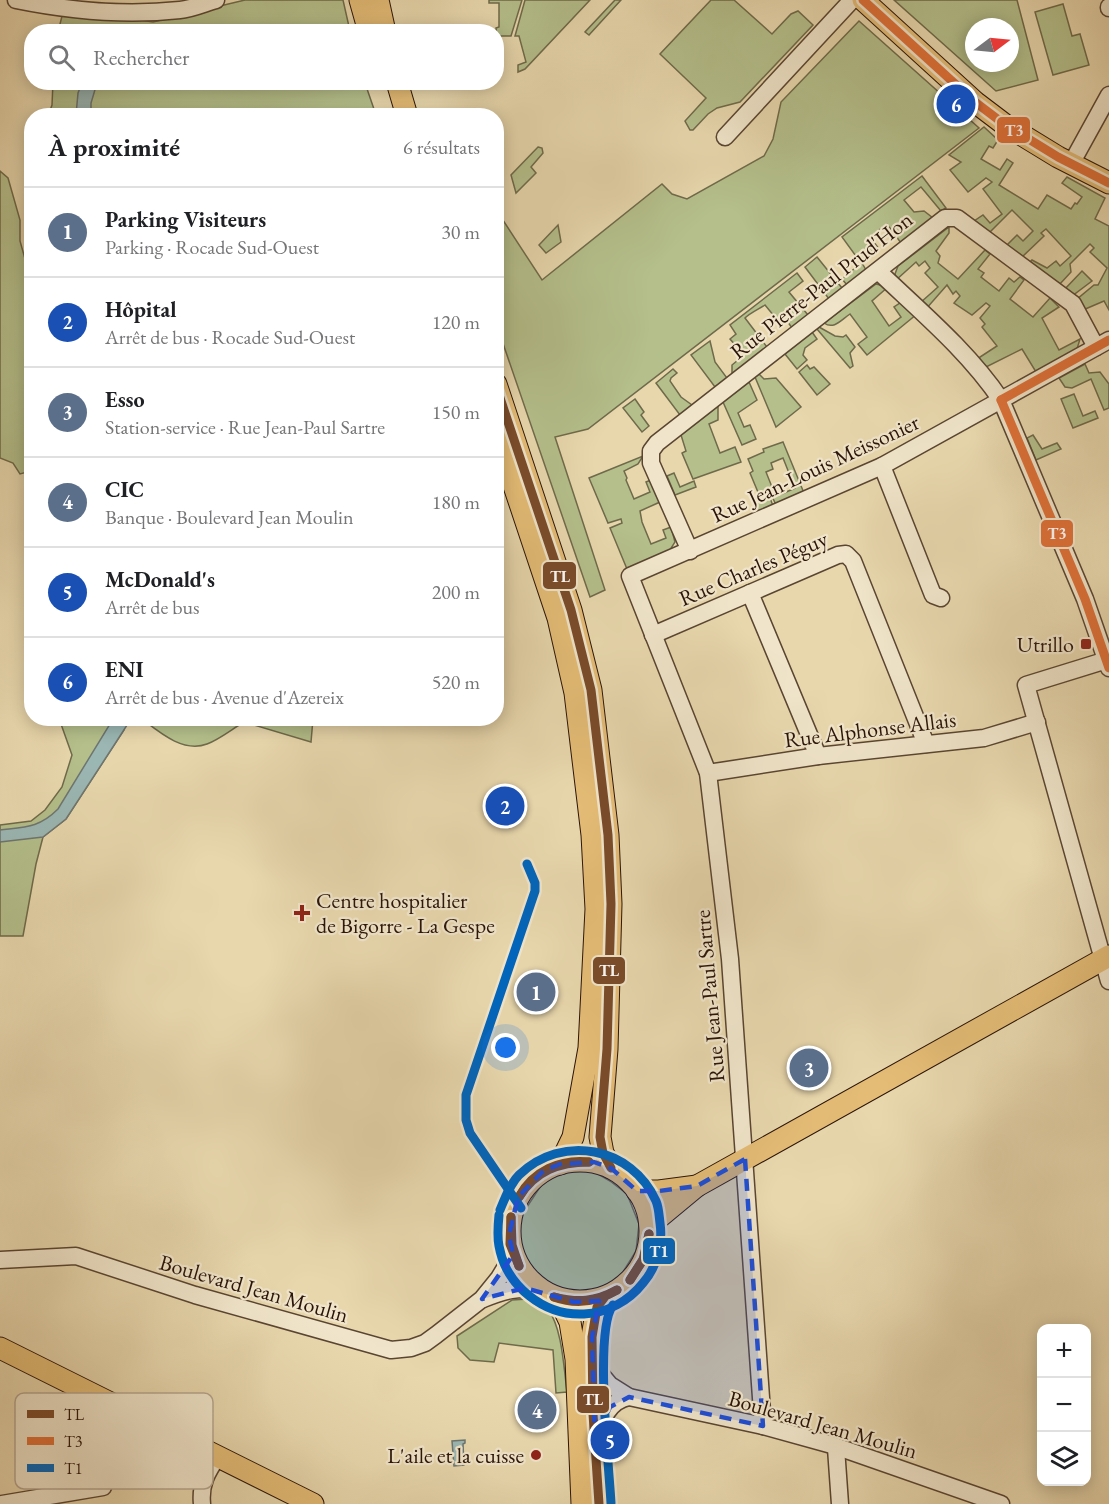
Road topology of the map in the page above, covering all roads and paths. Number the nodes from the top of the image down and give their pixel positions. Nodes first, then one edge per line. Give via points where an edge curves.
1 (16, 0) edge
2 (216, 0) edge
3 (360, 0) edge
4 (378, 0) edge
5 (852, 0) edge
6 (863, 0) edge
7 (367, 24) edge
8 (383, 24) edge
9 (384, 90) edge
10 (399, 90) edge
11 (1109, 95) edge
12 (390, 108) edge
13 (405, 108) edge
14 (725, 137) dead end
15 (1071, 164) junction
16 (1109, 183) edge
17 (878, 271) junction
18 (1103, 343) edge
19 (1001, 400) junction
20 (504, 408) edge
21 (504, 456) edge
22 (882, 466) junction
23 (690, 551) junction
24 (630, 576) joint
25 (750, 593) junction
26 (941, 598) dead end
27 (1103, 630) edge
28 (653, 635) junction
29 (1108, 664) edge
30 (1036, 722) junction
31 (926, 744) junction
32 (818, 756) junction
33 (708, 773) junction
34 (1106, 957) edge
35 (1109, 981) edge
36 (745, 1159) junction
37 (560, 1164) junction
38 (611, 1168) junction
39 (696, 1186) junction
40 (637, 1191) junction
41 (650, 1225) junction
42 (513, 1255) junction
43 (0, 1260) edge
44 (550, 1294) junction
45 (604, 1298) junction
46 (482, 1299) junction
47 (0, 1348) edge
48 (592, 1355) junction
49 (91, 1393) edge
50 (630, 1396) junction
51 (763, 1426) junction
52 (595, 1440) junction
53 (836, 1448) junction
54 (213, 1454) edge
55 (218, 1456) junction
56 (213, 1463) edge
57 (94, 1489) edge
58 (202, 1489) edge
59 (43, 1500) edge
60 (2, 1504) edge
61 (202, 1504) edge
62 (313, 1504) edge
63 (582, 1504) edge
64 (599, 1504) edge
65 (840, 1504) edge
66 (1001, 1504) edge

1 - 2 street via 66,10 121,12 182,10
3 - 7 main road
4 - 8 main road
5 - 14 street
6 - 15 main road via 975,102
9 - 12 main road
10 - 13 main road
11 - 15 street
15 - 16 main road
17 - 18 street, Rue Pierre-Paul Prud'Hon via 941,220 957,218 1073,304
17 - 19 street via 960,351
17 - 23 street, Rue Pierre-Paul Prud'Hon via 657,442 651,451 651,463
18 - 19 street, Rue Jean-Louis Meissonier
19 - 22 street, Rue Jean-Louis Meissonier
19 - 27 street
20 - 38 main road via 572,610 591,690 612,904 600,1137
21 - 37 main road via 558,618 575,693 592,835 596,909 589,1048 573,1137
22 - 23 street, Rue Jean-Louis Meissonier
22 - 26 street via 933,595
23 - 24 street, Rue Jean-Louis Meissonier
24 - 28 street, Rue Jean-Paul Sartre
25 - 28 street, Rue Charles Péguy
25 - 31 street, Rue Charles Péguy via 838,555 850,557
25 - 32 street
27 - 29 street
28 - 33 street, Rue Jean-Paul Sartre
29 - 30 street via 1026,685
30 - 31 street, Rue Alphonse Allais via 984,738
30 - 34 street
31 - 32 street, Rue Alphonse Allais
32 - 33 street, Rue Alphonse Allais
33 - 36 street, Rue Jean-Paul Sartre via 730,959
34 - 35 street
34 - 36 main road
36 - 39 main road
36 - 51 street, Rue Jean-Paul Sartre
37 - 38 main road via 594,1162
37 - 42 main road via 543,1171 518,1197 509,1235
38 - 40 main road
39 - 40 main road
39 - 41 main road
40 - 41 main road
41 - 45 main road via 648,1248 639,1269 624,1286
42 - 44 main road via 524,1275
42 - 46 street, Boulevard Jean Moulin
43 - 46 street, Boulevard Jean Moulin via 76,1256 195,1295 391,1350 425,1343
44 - 45 main road via 574,1302
44 - 46 street, Boulevard Jean Moulin via 525,1288 506,1289
44 - 63 main road via 570,1322 576,1359
45 - 48 main road via 593,1322
47 - 49 main road
48 - 50 street, Boulevard Jean Moulin via 610,1385
48 - 52 main road
50 - 51 street, Boulevard Jean Moulin
50 - 52 street via 610,1407
51 - 53 street, Boulevard Jean Moulin
52 - 64 main road
53 - 65 street
53 - 66 street, Boulevard Jean Moulin
54 - 55 main road
55 - 56 street
55 - 62 main road
57 - 59 street
58 - 61 street
59 - 60 street

